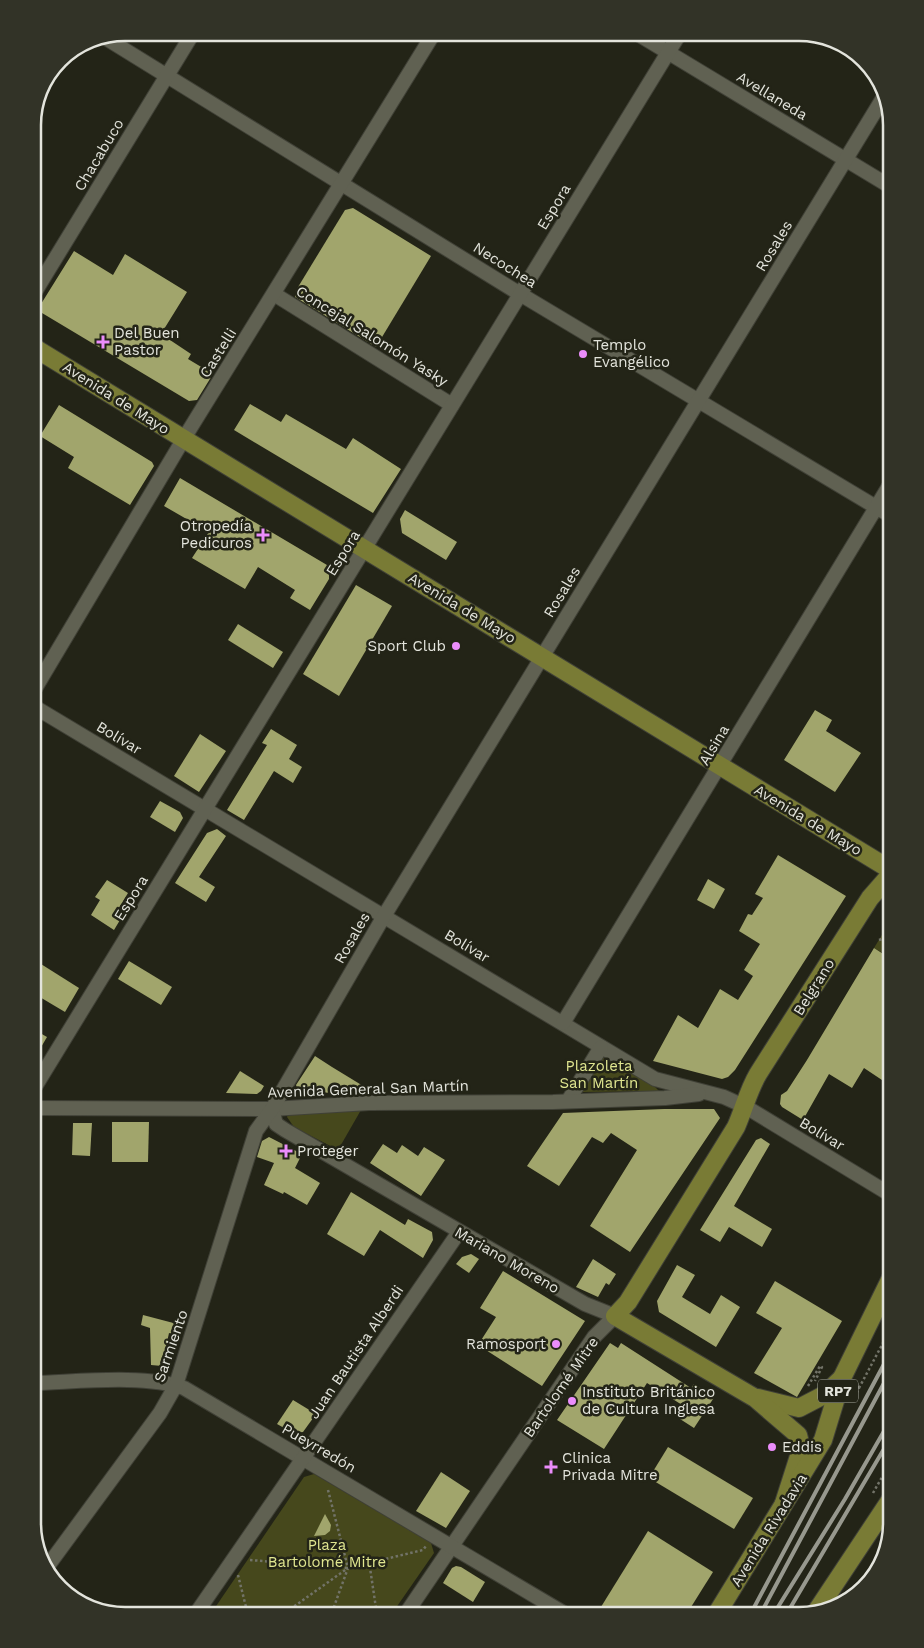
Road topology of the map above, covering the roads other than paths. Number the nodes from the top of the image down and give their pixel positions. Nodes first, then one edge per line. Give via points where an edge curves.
1 (188, 41) edge
2 (429, 41) edge
3 (649, 41) edge
4 (675, 41) edge
5 (113, 42) edge
6 (668, 52) junction
7 (167, 75) junction
8 (880, 104) edge
9 (846, 160) junction
10 (342, 182) junction
11 (883, 182) edge
12 (41, 283) edge
13 (274, 294) junction
14 (520, 294) junction
15 (41, 352) edge
16 (698, 401) junction
17 (452, 405) junction
18 (183, 440) junction
19 (883, 496) edge
20 (876, 507) junction
21 (883, 511) edge
22 (365, 548) junction
23 (542, 657) junction
24 (41, 679) edge
25 (41, 711) edge
26 (720, 767) junction
27 (205, 808) junction
28 (883, 867) edge
29 (883, 882) edge
30 (384, 916) junction
31 (563, 1023) junction
32 (601, 1047) junction
33 (41, 1075) edge
34 (705, 1094) junction
35 (568, 1101) junction
36 (746, 1107) junction
37 (41, 1108) edge
38 (272, 1109) junction
39 (883, 1190) edge
40 (459, 1232) junction
41 (883, 1294) edge
42 (614, 1316) junction
43 (842, 1378) junction
44 (41, 1383) edge
45 (176, 1385) junction
46 (755, 1398) junction
47 (304, 1458) junction
48 (784, 1503) junction
49 (883, 1517) edge
50 (452, 1546) junction
51 (51, 1562) edge
52 (822, 1603) edge
53 (201, 1607) edge
54 (410, 1607) edge
55 (554, 1607) edge
56 (721, 1607) edge

1 - 7 street, Chacabuco
2 - 10 street, Castelli
3 - 6 street, Avellaneda
4 - 6 street, Espora
5 - 7 street, Necochea
6 - 9 street, Avellaneda
6 - 14 street, Espora
7 - 10 street, Necochea
7 - 12 street, Chacabuco
8 - 9 street, Rosales
9 - 11 street, Avellaneda
9 - 16 street, Rosales
10 - 13 street, Castelli
10 - 14 street, Necochea
13 - 17 street, Concejal Salomón Yasky
13 - 18 street, Castelli
14 - 16 street, Necochea
14 - 17 street, Espora
15 - 18 main road, Avenida de Mayo
16 - 20 street, Necochea
16 - 23 street, Rosales
17 - 22 street, Espora
18 - 22 main road, Avenida de Mayo
18 - 24 street, Castelli
19 - 20 street, Alsina
20 - 21 street, Necochea
20 - 26 street, Alsina
22 - 23 main road, Avenida de Mayo
22 - 27 street, Espora
23 - 26 main road, Avenida de Mayo
23 - 30 street, Rosales
25 - 27 street, Bolívar
26 - 28 main road, Avenida de Mayo
26 - 31 street, Alsina
27 - 30 street, Bolívar
27 - 33 street, Espora
29 - 36 main road, Belgrano via 758,1074 750,1088
30 - 31 street, Bolívar
30 - 38 street, Rosales
31 - 32 street, Bolívar
32 - 34 street, Bolívar via 655,1079
32 - 35 street
34 - 35 street, Avenida General San Martín
34 - 36 street, Bolívar via 724,1097
35 - 38 street, Avenida General San Martín
36 - 39 street, Bolívar
36 - 42 main road, Bartolomé Mitre via 628,1302
37 - 38 street, Avenida General San Martín
38 - 40 street, Mariano Moreno via 276,1124 285,1130
38 - 45 street, Sarmiento via 256,1131
40 - 42 street, Mariano Moreno via 590,1307
40 - 47 street, Juan Bautista Alberdi
41 - 43 main road, Avenida Rivadavia / RP7
42 - 46 main road, Mariano Moreno
42 - 50 street, Bartolomé Mitre via 594,1337
43 - 46 main road, Mariano Moreno via 824,1395 799,1408
43 - 48 main road, Avenida Rivadavia / RP7 via 823,1440
44 - 45 street, Pueyrredón via 129,1381
45 - 47 street, Pueyrredón
45 - 51 street, Sarmiento via 160,1413
46 - 48 main road, Mariano Moreno via 800,1441 800,1453
47 - 50 street, Pueyrredón
47 - 53 street, Juan Bautista Alberdi
48 - 56 main road, Avenida Rivadavia / RP7
49 - 52 main road
50 - 54 street, Bartolomé Mitre
50 - 55 street, Pueyrredón

